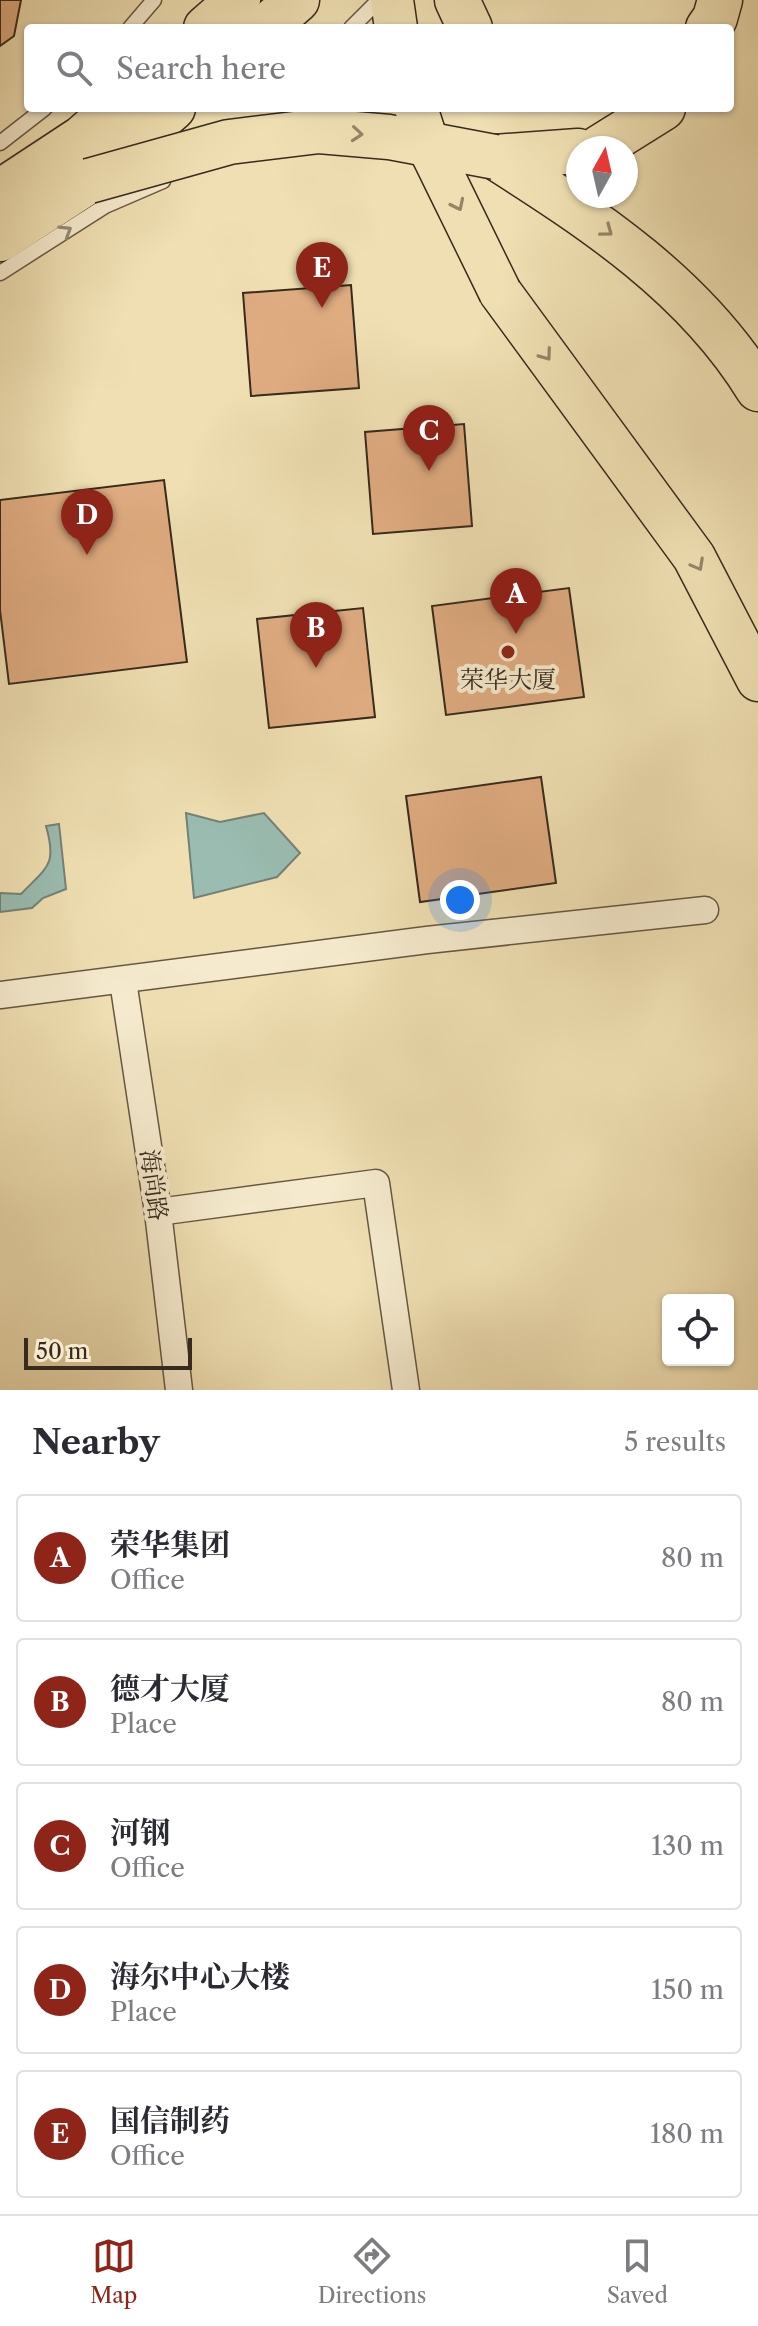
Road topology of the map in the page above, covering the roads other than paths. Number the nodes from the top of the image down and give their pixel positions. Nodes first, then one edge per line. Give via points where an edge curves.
1 (154, 0) edge
2 (199, 0) edge
3 (238, 0) edge
4 (297, 0) edge
5 (379, 0) edge
6 (392, 0) edge
7 (457, 0) edge
8 (720, 0) edge
9 (738, 0) edge
10 (133, 24) edge
11 (178, 24) edge
12 (211, 24) edge
13 (270, 24) edge
14 (355, 24) edge
15 (395, 24) edge
16 (468, 24) edge
17 (711, 24) edge
18 (729, 24) edge
19 (40, 112) edge
20 (168, 112) edge
21 (417, 112) edge
22 (657, 112) edge
23 (307, 122) dead end
24 (94, 123) edge
25 (618, 136) edge
26 (0, 143) edge
27 (566, 152) edge
28 (495, 157) junction
29 (200, 166) dead end
30 (174, 176) dead end
31 (89, 181) junction
32 (0, 192) edge
33 (0, 239) edge
34 (0, 273) edge
35 (758, 389) edge
36 (758, 680) edge
37 (705, 910) dead end
38 (123, 981) junction
39 (0, 995) edge
40 (158, 1212) junction
41 (179, 1390) edge
42 (406, 1390) edge

1 - 10 lane
2 - 11 highway
3 - 12 highway
4 - 13 highway
5 - 14 lane
6 - 15 main road
7 - 16 highway
8 - 17 highway
9 - 18 highway
19 - 26 lane
20 - 31 highway
21 -> 36 main road, bridge via 428,145 500,292 694,557
22 - 25 highway
23 - 29 lane via 299,144
24 - 32 highway
27 - 28 highway
31 -> 28 highway, bridge via 229,142 319,131 389,137
28 -> 35 highway via 585,214 651,265 714,330
34 -> 30 lane via 105,206
31 - 33 highway
37 - 38 street
38 - 39 street
38 - 40 street, 海尚路
40 - 41 street, 海尚路
40 - 42 street via 376,1183

